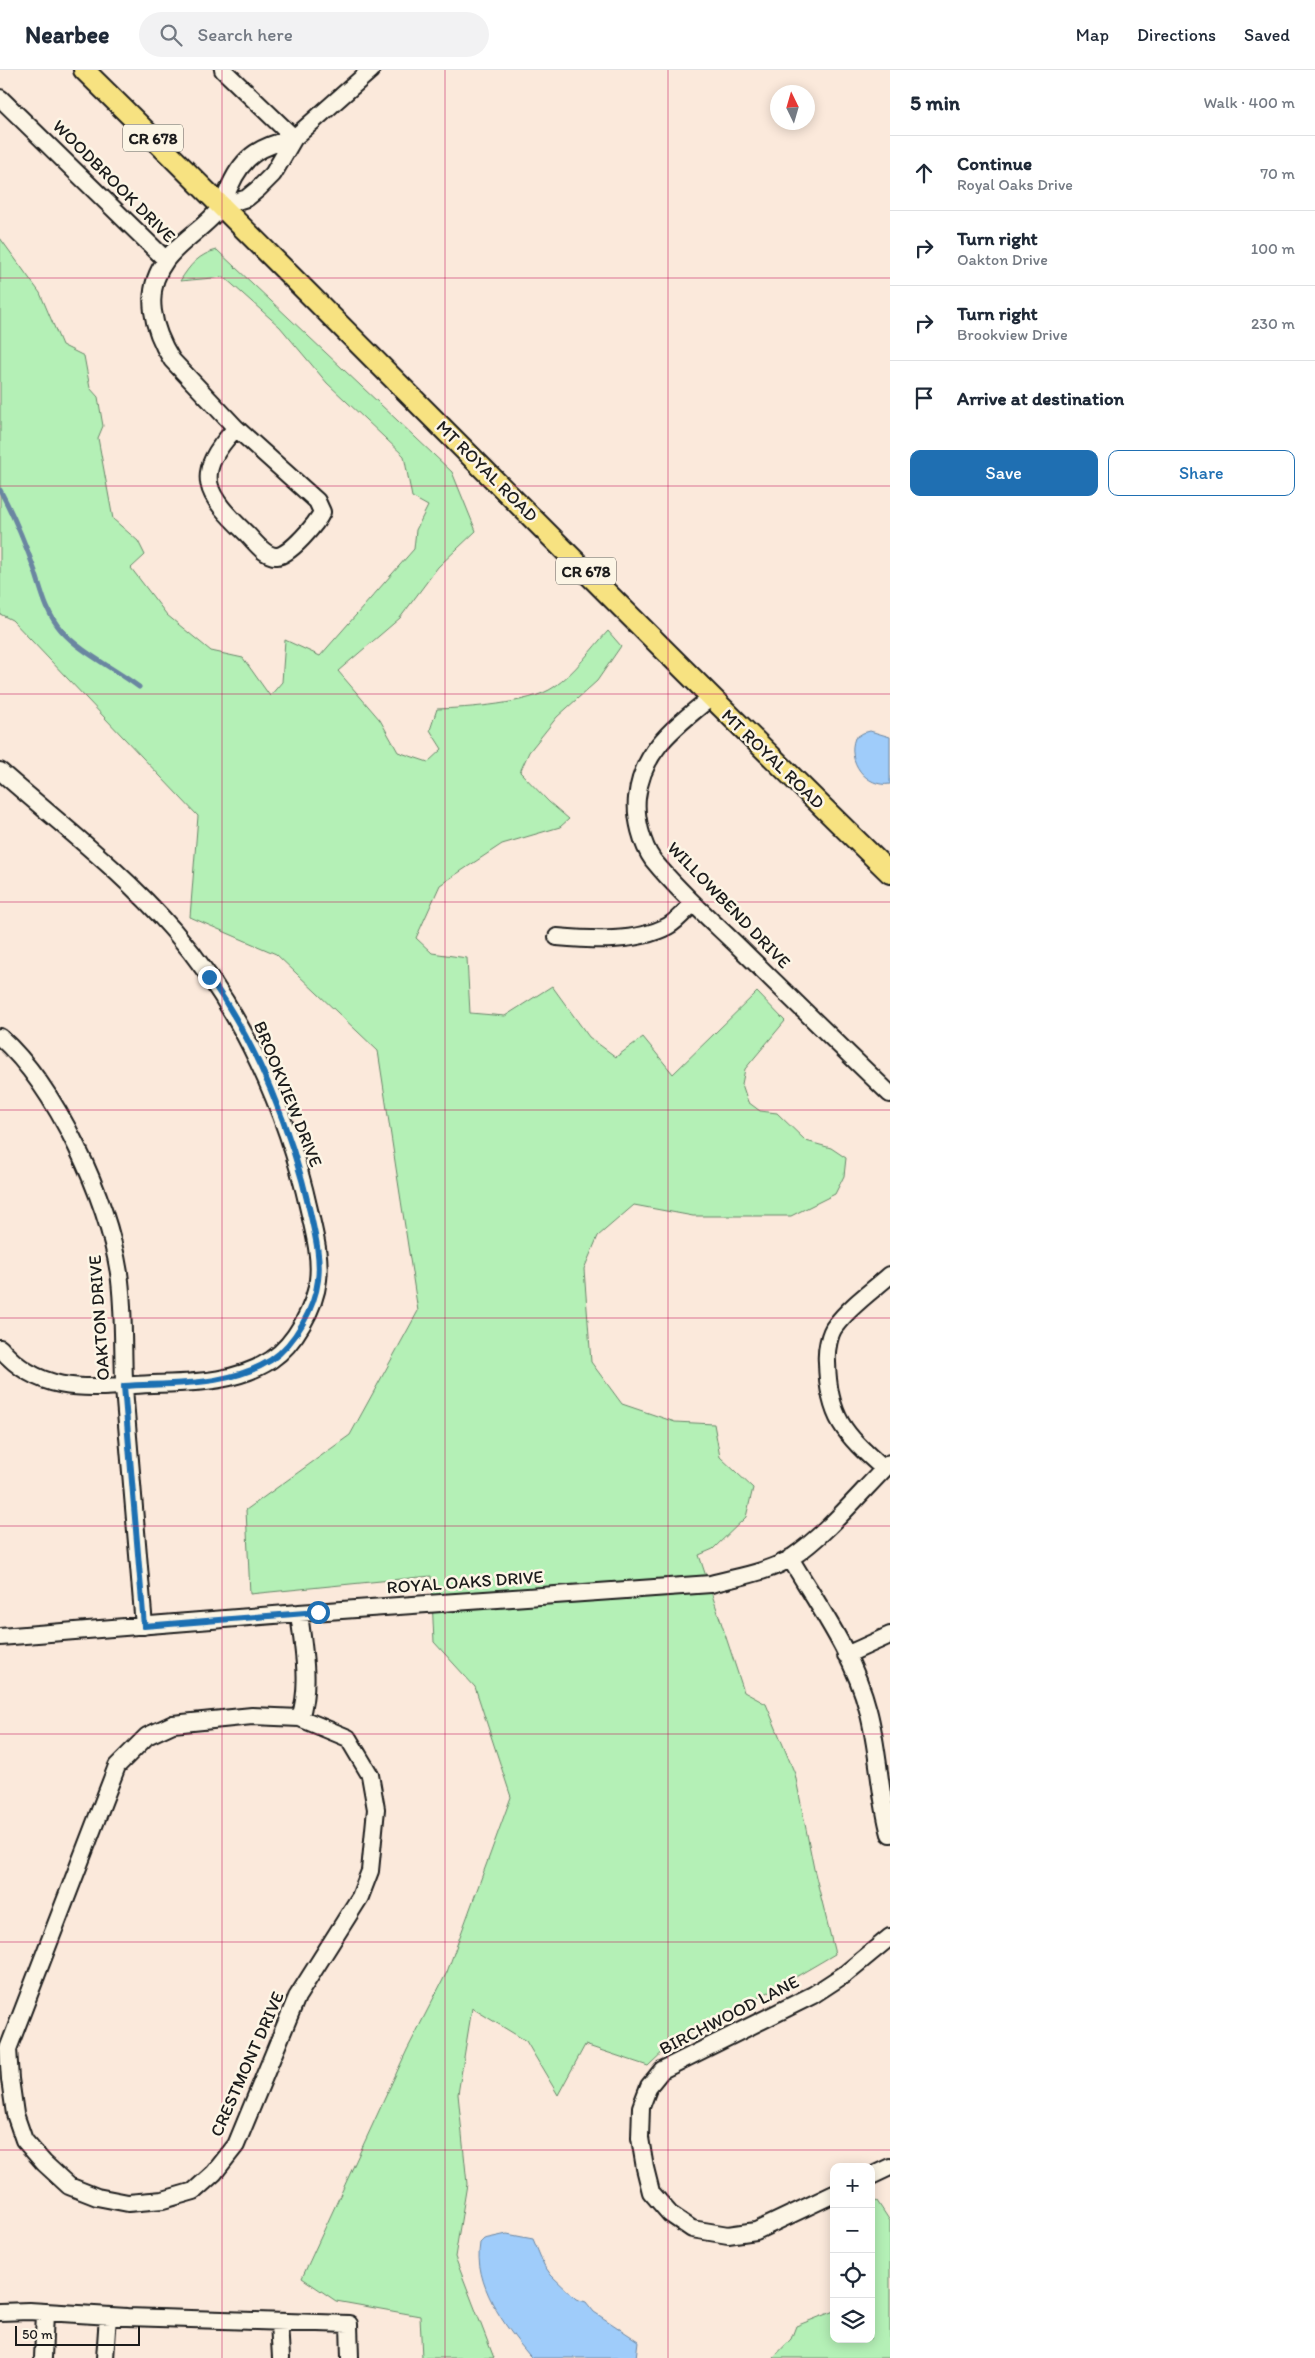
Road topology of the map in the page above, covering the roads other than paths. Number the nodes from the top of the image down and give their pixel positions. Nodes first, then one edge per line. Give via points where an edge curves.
1 (84, 70) edge
2 (223, 70) edge
3 (371, 70) edge
4 (0, 98) edge
5 (294, 138) junction
6 (222, 206) junction
7 (166, 260) junction
8 (236, 428) junction
9 (710, 698) junction
10 (0, 771) edge
11 (890, 873) edge
12 (693, 903) junction
13 (557, 937) dead end
14 (0, 1037) edge
15 (890, 1094) edge
16 (890, 1275) edge
17 (0, 1348) edge
18 (124, 1386) junction
19 (887, 1466) edge
20 (790, 1558) junction
21 (299, 1613) junction
22 (144, 1626) junction
23 (890, 1635) edge
24 (0, 1637) edge
25 (846, 1655) junction
26 (300, 1718) junction
27 (890, 1834) edge
28 (890, 1937) edge
29 (890, 2167) edge
30 (875, 2174) edge
31 (830, 2196) edge
32 (0, 2312) edge
33 (45, 2312) junction
34 (108, 2316) junction
35 (278, 2322) junction
36 (43, 2358) edge
37 (106, 2358) edge
38 (281, 2358) edge
39 (350, 2358) edge

1 - 6 main road, MT ROYAL ROAD / CR 678
2 - 5 street
3 - 5 street
4 - 7 street, WOODBROOK DRIVE
5 - 6 street via 278,166 258,189 247,198
5 - 6 street via 268,145 253,154 241,166
6 - 7 street, WOODBROOK DRIVE
6 - 9 main road, MT ROYAL ROAD / CR 678
7 - 8 street via 154,287 152,304 158,334 172,360
8 - 8 street via 317,501 322,512 317,522 286,553 277,556 267,554 221,510 210,493 208,477 211,463 215,453
9 - 11 main road, MT ROYAL ROAD / CR 678
9 - 12 street, WILLOWBEND DRIVE via 667,733 652,753 641,776 637,800 639,827 652,858
10 - 18 street, BROOKVIEW DRIVE via 133,888 175,932 224,998 249,1041 278,1112 302,1180 313,1227 319,1261 310,1311 273,1359 248,1372 217,1380
12 - 13 street via 669,926 652,932 610,938
12 - 15 street, WILLOWBEND DRIVE
14 - 18 street, OAKTON DRIVE via 50,1099 86,1165 103,1208 119,1274
16 - 19 street via 834,1326 826,1352 827,1380 835,1414 843,1429 860,1448
17 - 18 street, BROOKVIEW DRIVE via 33,1374 57,1385 89,1388
18 - 22 street, OAKTON DRIVE
19 - 20 street, ROYAL OAKS DRIVE via 826,1528
20 - 21 street, ROYAL OAKS DRIVE via 740,1577 692,1586
20 - 25 street
21 - 22 street, ROYAL OAKS DRIVE
21 - 26 street via 306,1670 306,1702
22 - 24 street, ROYAL OAKS DRIVE
23 - 25 street
25 - 27 street via 868,1709
26 - 26 street, CRESTMONT DRIVE via 252,1716 173,1724 147,1736 117,1766 8,2049 15,2114 24,2140 70,2186 97,2197 128,2203 146,2202 194,2191 214,2173 236,2144 297,1997 360,1897 370,1871 374,1840 376,1809 370,1775 348,1738
28 - 31 street, BIRCHWOOD LANE via 813,1995 662,2070 649,2086 641,2107 640,2138 651,2192 670,2214 692,2230 728,2235 756,2231
29 - 30 street
32 - 33 street
33 - 34 street
33 - 36 street
34 - 35 street
34 - 37 street
35 - 38 street
35 - 39 street via 348,2324

